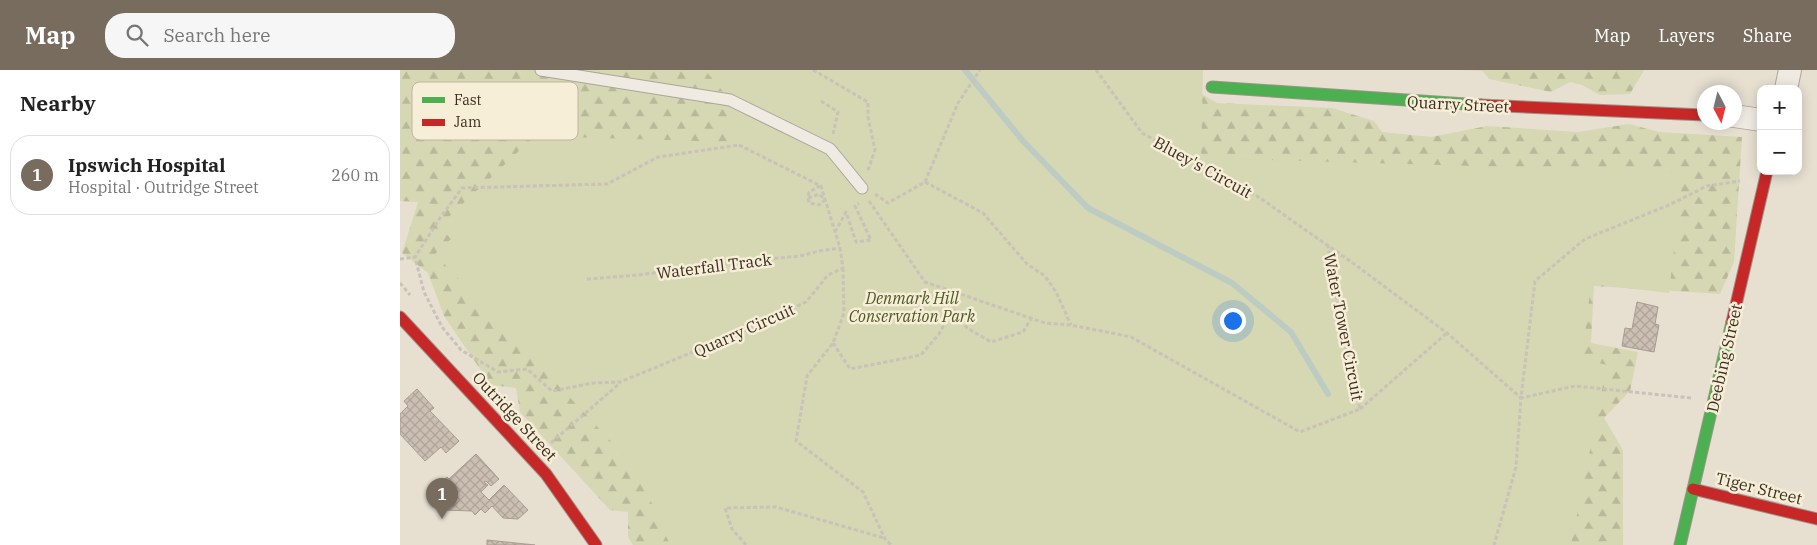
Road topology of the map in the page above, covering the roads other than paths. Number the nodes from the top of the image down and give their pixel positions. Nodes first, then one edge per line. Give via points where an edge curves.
1 (541, 70) edge
2 (1790, 70) edge
3 (1787, 85) edge
4 (1212, 87) dead end
5 (1697, 115) edge
6 (1742, 117) edge
7 (1757, 119) edge
8 (1766, 175) edge
9 (864, 193) road end
10 (400, 317) edge
11 (1693, 489) junction
12 (1817, 519) edge
13 (596, 545) edge
14 (1680, 545) edge

1 - 9 lane via 730,100 830,149
2 - 3 street
4 - 5 street, Quarry Street via 1452,104
6 - 7 street
8 - 11 street, Deebing Street
10 - 13 street, Outridge Street via 546,474
11 - 12 street, Tiger Street
11 - 14 street, Deebing Street

